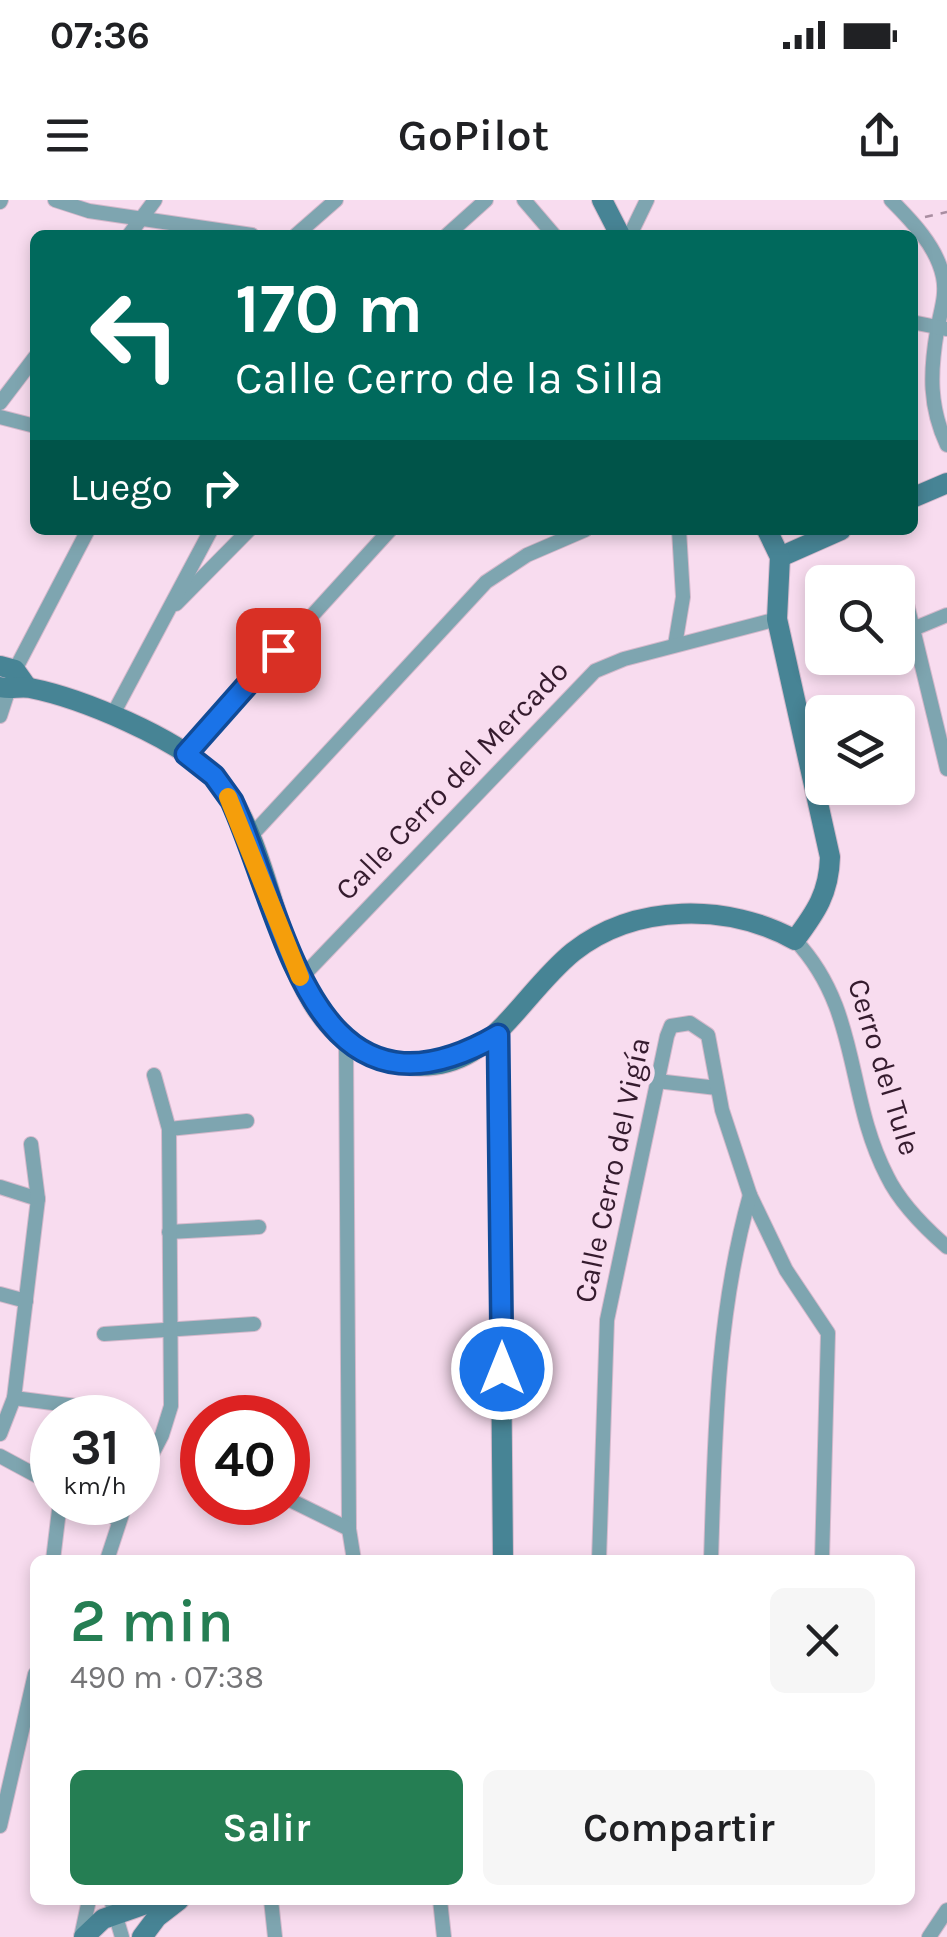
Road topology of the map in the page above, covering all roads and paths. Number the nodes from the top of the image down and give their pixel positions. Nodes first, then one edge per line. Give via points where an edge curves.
1 (55, 200) edge
2 (156, 200) edge
3 (336, 200) edge
4 (486, 200) edge
5 (524, 200) edge
6 (602, 200) edge
7 (647, 200) edge
8 (891, 200) edge
9 (947, 212) edge
10 (143, 218) junction
11 (909, 220) junction
12 (133, 230) edge
13 (220, 230) edge
14 (302, 230) edge
15 (453, 230) edge
16 (550, 230) edge
17 (617, 230) edge
18 (632, 230) edge
19 (917, 230) edge
20 (918, 231) edge
21 (942, 328) edge
22 (30, 364) edge
23 (0, 403) edge
24 (0, 416) edge
25 (30, 425) edge
26 (947, 446) edge
27 (947, 483) edge
28 (918, 495) edge
29 (85, 535) edge
30 (209, 535) edge
31 (243, 535) edge
32 (385, 535) edge
33 (573, 535) edge
34 (679, 535) edge
35 (769, 535) edge
36 (829, 535) edge
37 (780, 557) junction
38 (168, 611) junction
39 (947, 616) edge
40 (777, 619) junction
41 (915, 628) edge
42 (915, 637) edge
43 (675, 645) junction
44 (10, 680) edge
45 (0, 716) edge
46 (112, 716) junction
47 (186, 754) junction
48 (947, 769) edge
49 (248, 838) junction
50 (795, 940) junction
51 (301, 978) junction
52 (498, 1035) junction
53 (346, 1042) junction
54 (154, 1074) dead end
55 (657, 1082) junction
56 (717, 1088) junction
57 (246, 1120) dead end
58 (169, 1129) junction
59 (31, 1144) dead end
60 (0, 1187) edge
61 (750, 1196) junction
62 (38, 1198) junction
63 (260, 1227) dead end
64 (170, 1232) junction
65 (947, 1247) edge
66 (0, 1294) edge
67 (26, 1300) junction
68 (254, 1324) dead end
69 (172, 1329) junction
70 (104, 1334) dead end
71 (14, 1398) junction
72 (30, 1400) edge
73 (0, 1434) edge
74 (160, 1436) edge
75 (0, 1456) edge
76 (30, 1472) edge
77 (310, 1510) edge
78 (57, 1525) edge
79 (116, 1525) edge
80 (349, 1530) junction
81 (54, 1555) edge
82 (108, 1555) edge
83 (353, 1555) edge
84 (503, 1555) edge
85 (598, 1555) edge
86 (710, 1555) edge
87 (822, 1555) edge
88 (30, 1696) edge
89 (0, 1826) edge
90 (88, 1905) edge
91 (173, 1905) edge
92 (272, 1905) edge
93 (441, 1905) edge
94 (113, 1907) edge
95 (947, 1910) edge
96 (82, 1937) edge
97 (122, 1937) edge
98 (142, 1937) edge
99 (276, 1937) edge
100 (444, 1937) edge
101 (929, 1937) edge

1 - 10 street
2 - 10 street
3 - 14 street
4 - 15 street
5 - 16 street
6 - 17 street
7 - 18 street
8 - 11 street
9 - 11 path
10 - 12 street
10 - 13 street
11 - 19 street
20 - 21 street via 943,274
21 - 26 street via 932,404
22 - 23 street
24 - 25 street
27 - 28 street
29 - 44 street
30 - 38 street
31 - 38 street
32 - 47 street
33 - 49 street via 527,555 478,589
34 - 43 street via 683,597
35 - 37 street
36 - 37 street
37 - 40 street
38 - 46 street
39 - 41 street
40 - 43 street, Calle Cerro del Mercado
40 - 50 street via 830,858 820,906
42 - 48 street
43 - 51 street, Calle Cerro del Mercado via 595,671
44 - 45 street
44 - 46 street
46 - 47 street
47 - 49 street via 214,776
49 - 51 street
50 - 52 street, Cerro del Tule via 740,916 646,918 573,952
50 - 65 street, Cerro del Tule via 820,967 836,999 887,1178
51 - 53 street
52 - 53 street, Cerro del Tule via 460,1058 426,1066 389,1062
52 - 84 street
53 - 80 street
54 - 58 street
55 - 56 street
55 - 56 street, Calle Cerro del Vigía via 671,1026 690,1022 708,1035
55 - 85 street, Calle Cerro del Vigía via 607,1320
56 - 61 street, Calle Cerro del Vigía
57 - 58 street
58 - 64 street
59 - 62 street
60 - 62 street
61 - 86 street via 730,1269 720,1347
61 - 87 street, Calle Cerro del Vigía via 786,1270 828,1334
62 - 67 street
63 - 64 street
64 - 69 street
66 - 67 street
67 - 71 street
68 - 69 street
69 - 70 street
69 - 74 street via 167,1422
71 - 72 street
71 - 73 street
75 - 76 street
77 - 80 street
78 - 81 street
79 - 82 street
80 - 83 street
88 - 89 street
90 - 96 street
91 - 98 street
92 - 99 street
93 - 100 street
94 - 96 street
94 - 97 street
95 - 101 street

